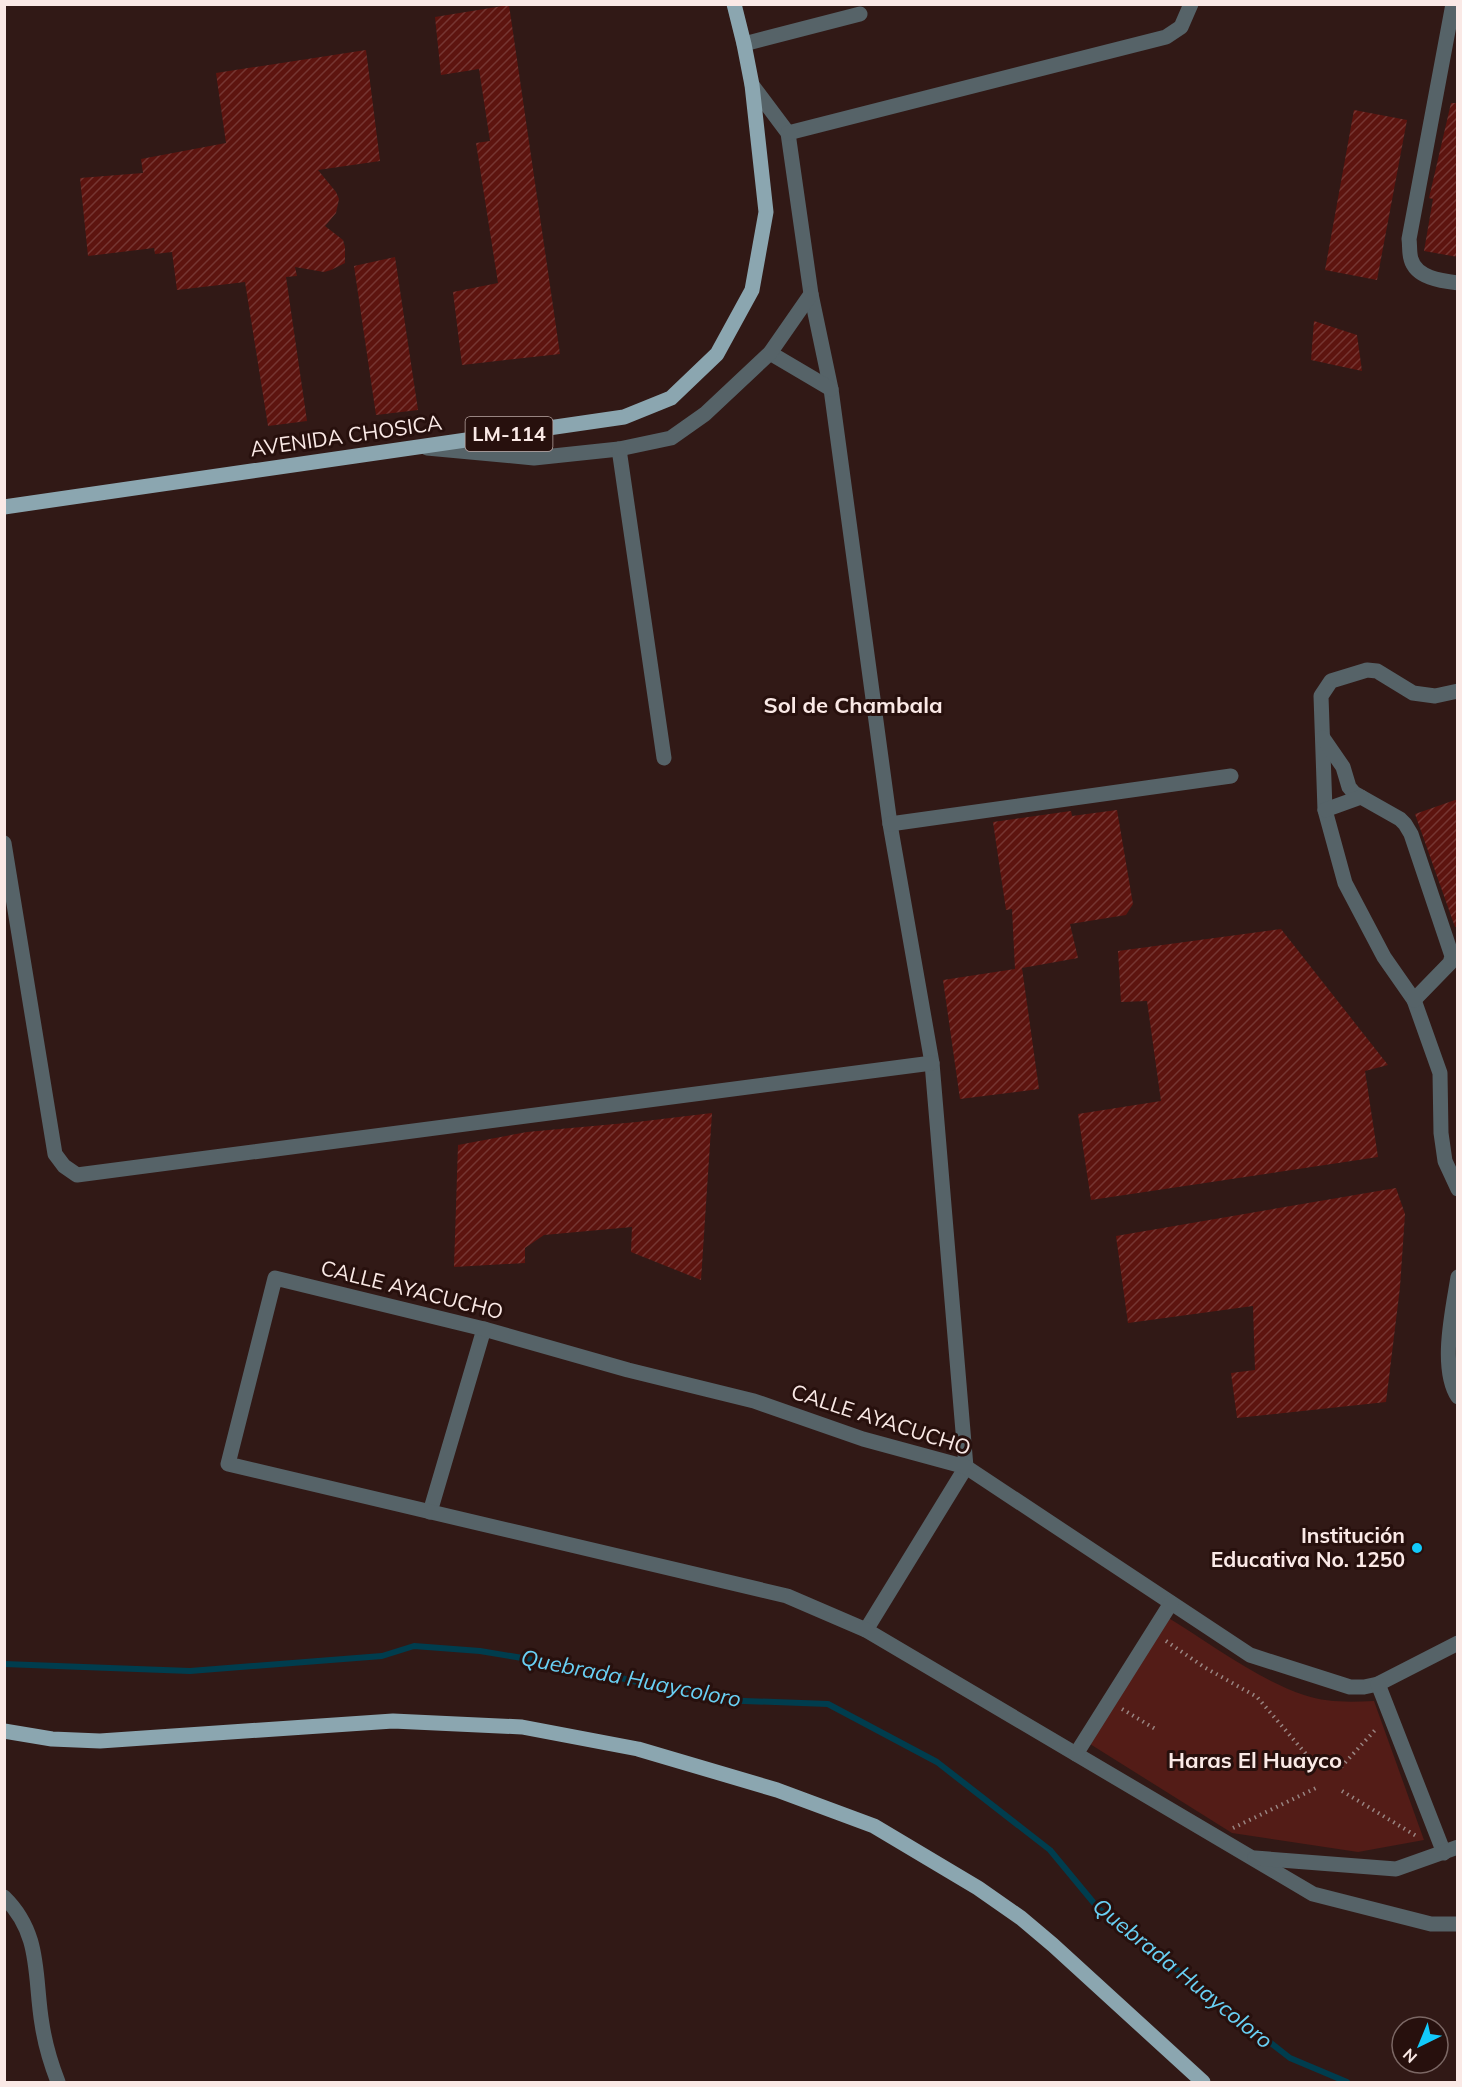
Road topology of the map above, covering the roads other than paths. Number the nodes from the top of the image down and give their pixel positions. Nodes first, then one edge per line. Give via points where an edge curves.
1 (1191, 4) edge
2 (1453, 4) edge
3 (738, 9) edge
4 (860, 14) dead end
5 (744, 44) junction
6 (752, 85) junction
7 (788, 133) junction
8 (1458, 283) edge
9 (811, 294) junction
10 (770, 353) junction
11 (831, 389) junction
12 (415, 447) junction
13 (619, 448) junction
14 (4, 507) edge
15 (1458, 691) edge
16 (1323, 738) junction
17 (664, 758) dead end
18 (1231, 776) dead end
19 (1362, 797) junction
20 (1325, 810) junction
21 (890, 824) junction
22 (4, 843) edge
23 (1414, 1000) junction
24 (932, 1063) junction
25 (1458, 1188) edge
26 (1458, 1277) edge
27 (484, 1329) junction
28 (1458, 1397) edge
29 (966, 1467) junction
30 (430, 1512) junction
31 (1171, 1604) junction
32 (866, 1630) junction
33 (1458, 1643) edge
34 (1378, 1684) junction
35 (4, 1731) edge
36 (1076, 1754) junction
37 (1451, 1850) edge
38 (1252, 1858) junction
39 (4, 1897) edge
40 (1458, 1924) edge
41 (58, 2082) edge
42 (1203, 2082) edge

1 - 7 street via 1181,27 1166,37
2 - 8 street via 1409,238 1411,261 1421,272 1435,280
3 - 5 main road, LM-114
4 - 5 street
5 - 6 main road, LM-114
6 - 7 street
6 - 12 main road, AVENIDA CHOSICA / LM-114 via 766,212 752,290 717,354 671,398 624,417
7 - 9 street
9 - 10 street
9 - 11 street
10 - 11 street
10 - 13 street via 705,414 671,438
11 - 21 street
12 - 13 street via 534,458
12 - 14 main road, AVENIDA CHOSICA / LM-114
13 - 17 street
15 - 16 street via 1435,696 1413,693 1377,671 1367,670 1331,681 1321,696
16 - 19 street via 1343,767 1349,787
16 - 20 street
18 - 21 street
19 - 20 street
19 - 23 street via 1406,824 1452,956 1450,963
20 - 23 street via 1345,883 1384,957
21 - 24 street
22 - 24 street via 56,1154 77,1175
23 - 25 street via 1440,1072 1440,1133 1445,1161
24 - 29 street
26 - 28 street via 1449,1329 1449,1365
27 - 29 street, CALLE AYACUCHO via 754,1401 863,1439
27 - 30 street
27 - 30 street, CALLE AYACUCHO via 274,1278 228,1464
29 - 31 street, CALLE AYACUCHO
29 - 32 street
30 - 32 street via 787,1596
31 - 34 street, CALLE AYACUCHO via 1250,1655 1350,1687
31 - 36 street
32 - 36 street
33 - 34 street, CALLE AYACUCHO
34 - 37 street
35 - 42 main road via 100,1741 393,1721 522,1727 638,1749 777,1790 874,1826 1021,1917
36 - 38 street
37 - 38 street via 1396,1869
38 - 40 street via 1313,1894 1431,1924
39 - 41 street via 16,1909 30,1936 42,2023

